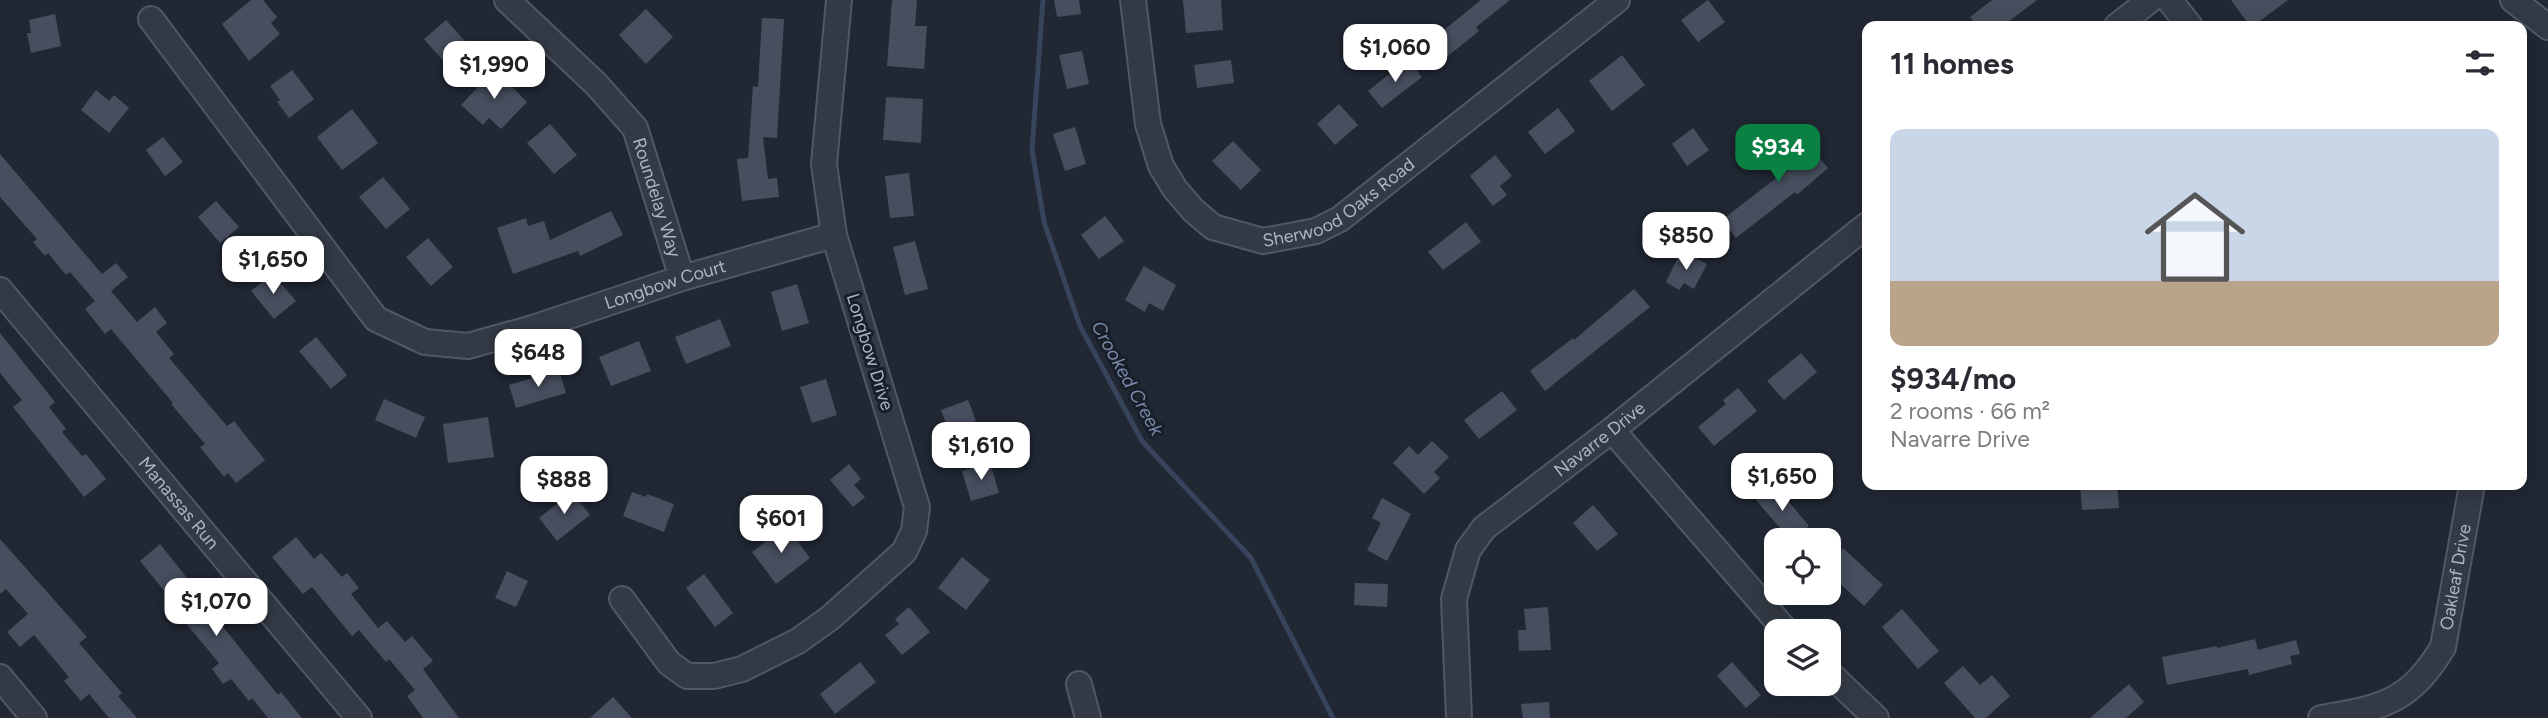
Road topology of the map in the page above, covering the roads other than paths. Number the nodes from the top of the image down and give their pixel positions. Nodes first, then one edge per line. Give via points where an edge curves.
1 (507, 0) edge
2 (839, 0) edge
3 (1133, 0) edge
4 (1617, 0) edge
5 (2151, 0) edge
6 (2169, 0) edge
7 (2513, 0) edge
8 (151, 19) dead end
9 (2124, 21) edge
10 (2186, 21) edge
11 (2548, 27) edge
12 (1862, 229) edge
13 (834, 235) junction
14 (682, 278) junction
15 (0, 290) edge
16 (1612, 430) junction
17 (2471, 490) edge
18 (622, 599) dead end
19 (1776, 619) edge
20 (0, 677) edge
21 (1079, 684) dead end
22 (1841, 684) edge
23 (34, 718) edge
24 (359, 718) edge
25 (1088, 718) edge
26 (1459, 718) edge
27 (1876, 718) edge
28 (2321, 718) edge

1 - 14 street, Roundelay Way via 596,84 635,128
2 - 13 street, Longbow Drive via 824,164
3 - 4 street, Sherwood Oaks Road via 1148,124 1161,166 1192,210 1213,226 1263,240 1316,231 1340,219
5 - 9 street
6 - 10 street
7 - 11 street
8 - 14 street, Longbow Court via 376,319 425,342 468,346
12 - 16 street, Navarre Drive
13 - 14 street, Longbow Court
13 - 18 street, Longbow Drive via 917,507 914,531 904,552 798,641 742,669 714,677 687,676 669,663
15 - 24 street, Manassas Run
16 - 19 street
16 - 26 street, Navarre Drive via 1484,528 1468,550 1454,599
17 - 28 street, Oakleaf Drive via 2443,647 2429,670 2387,704
20 - 23 street
21 - 25 street
22 - 27 street

